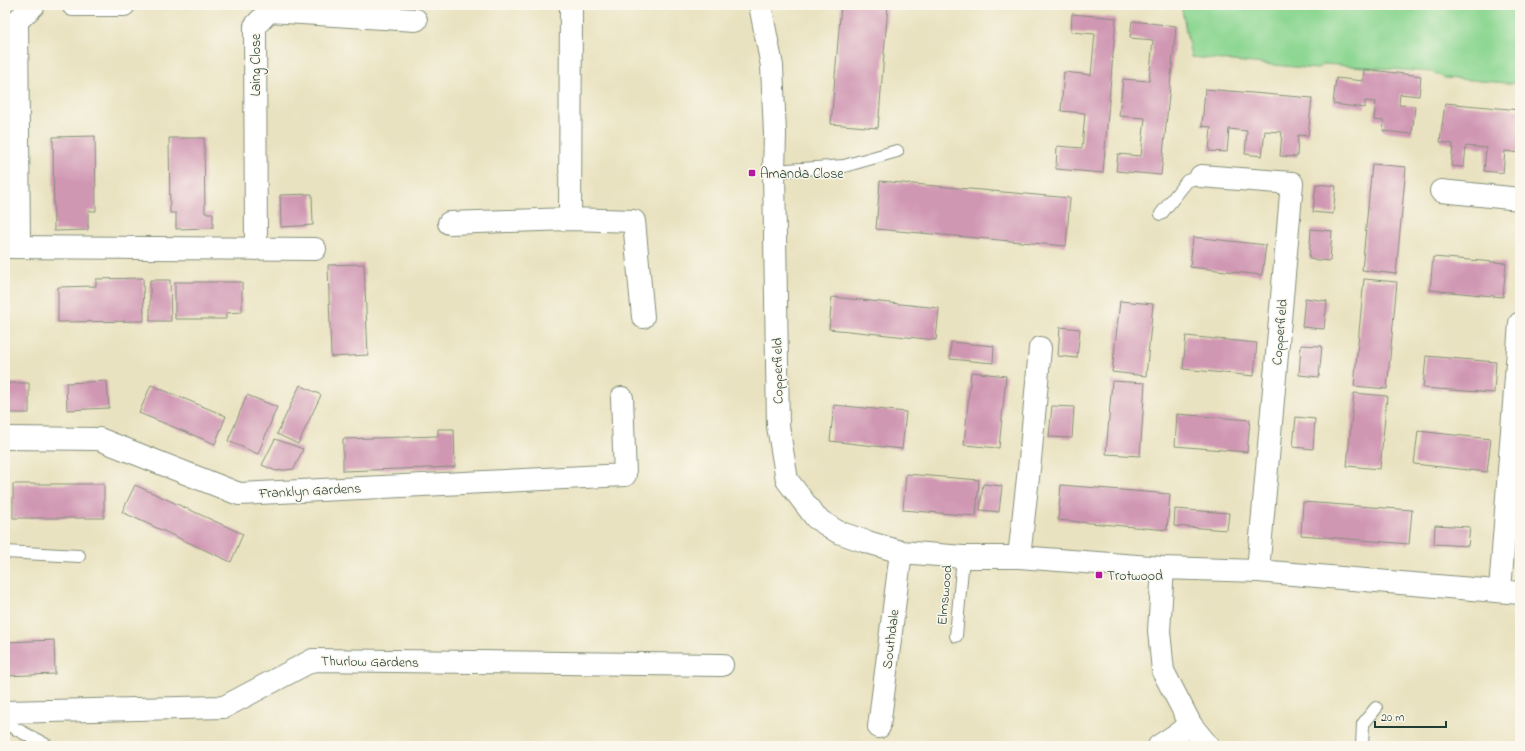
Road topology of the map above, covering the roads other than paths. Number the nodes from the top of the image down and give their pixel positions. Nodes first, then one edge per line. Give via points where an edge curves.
1 (34, 5) edge
2 (73, 5) edge
3 (124, 5) edge
4 (570, 5) edge
5 (760, 5) edge
6 (416, 20) dead end
7 (11, 21) edge
8 (897, 151) dead end
9 (774, 171) junction
10 (1201, 176) joint
11 (1441, 191) dead end
12 (1520, 200) edge
13 (1161, 214) dead end
14 (570, 219) junction
15 (449, 223) dead end
16 (12, 247) edge
17 (256, 249) junction
18 (315, 249) dead end
19 (643, 317) dead end
20 (1520, 323) edge
21 (1040, 348) dead end
22 (622, 398) dead end
23 (5, 438) edge
24 (5, 552) edge
25 (901, 552) junction
26 (79, 556) dead end
27 (963, 557) junction
28 (1019, 558) junction
29 (1163, 568) junction
30 (1258, 571) junction
31 (1510, 592) edge
32 (956, 636) dead end
33 (722, 665) dead end
34 (1376, 708) dead end
35 (5, 712) edge
36 (5, 724) edge
37 (1191, 725) junction
38 (879, 727) dead end
39 (48, 746) edge
40 (1159, 746) edge
41 (1208, 746) edge
42 (1362, 746) edge

1 - 7 street
2 - 3 street
4 - 14 street
5 - 9 street, Copperfield via 772,66
6 - 17 street, Laing Close via 269,11 254,26
7 - 16 street
8 - 9 lane via 844,166
9 - 25 street, Copperfield via 778,426 787,480 816,518 838,532
10 - 13 lane via 1187,181
10 - 30 street, Copperfield via 1292,183
11 - 12 street
14 - 15 street
14 - 19 street via 634,221
16 - 17 street
17 - 18 street
20 - 31 street, Copperfield
21 - 28 street
22 - 23 street, Franklyn Gardens via 625,475 239,494 99,439
24 - 26 lane
25 - 27 street, Copperfield
25 - 38 street, Southdale
27 - 28 street, Copperfield
27 - 32 lane, Elmswood
28 - 29 street, Copperfield
29 - 30 street, Copperfield
29 - 37 street via 1159,631 1163,671
30 - 31 street, Copperfield
33 - 35 street, Thurlow Gardens via 313,660 224,707
34 - 42 lane via 1363,724
36 - 39 lane
37 - 40 street
37 - 41 street

